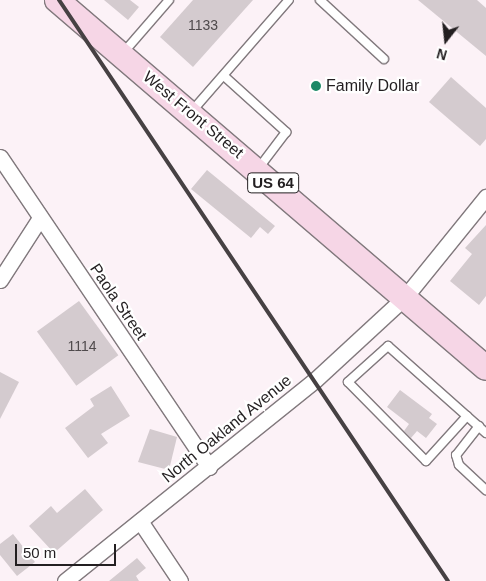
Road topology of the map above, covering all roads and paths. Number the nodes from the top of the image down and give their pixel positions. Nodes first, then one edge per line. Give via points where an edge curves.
1 (57, 0) edge
2 (169, 0) edge
3 (289, 0) edge
4 (320, 0) edge
5 (122, 55) junction
6 (384, 59) dead end
7 (224, 76) junction
8 (191, 113) junction
9 (0, 157) edge
10 (257, 170) junction
11 (486, 197) edge
12 (40, 218) junction
13 (0, 280) edge
14 (405, 297) junction
15 (486, 368) edge
16 (467, 416) junction
17 (479, 426) junction
18 (486, 433) edge
19 (209, 467) junction
20 (486, 490) edge
21 (140, 521) junction
22 (65, 581) edge
23 (180, 581) edge

1 - 5 main road, West Front Street / US 64
2 - 5 lane
3 - 7 lane
4 - 6 lane
5 - 8 main road, West Front Street / US 64
7 - 8 lane
7 - 10 lane via 286,132
8 - 10 main road, West Front Street / US 64
9 - 12 street, Paola Street
10 - 14 main road, West Front Street / US 64
11 - 14 street, North Oakland Avenue
12 - 13 street
12 - 19 street, Paola Street
14 - 15 main road, West Front Street / US 64
14 - 19 street, North Oakland Avenue via 314,381
16 - 16 lane via 388,346 348,382 426,461
16 - 17 lane
17 - 18 lane
17 - 20 lane via 456,454 459,465
19 - 21 street, North Oakland Avenue
21 - 22 street, North Oakland Avenue
21 - 23 street

